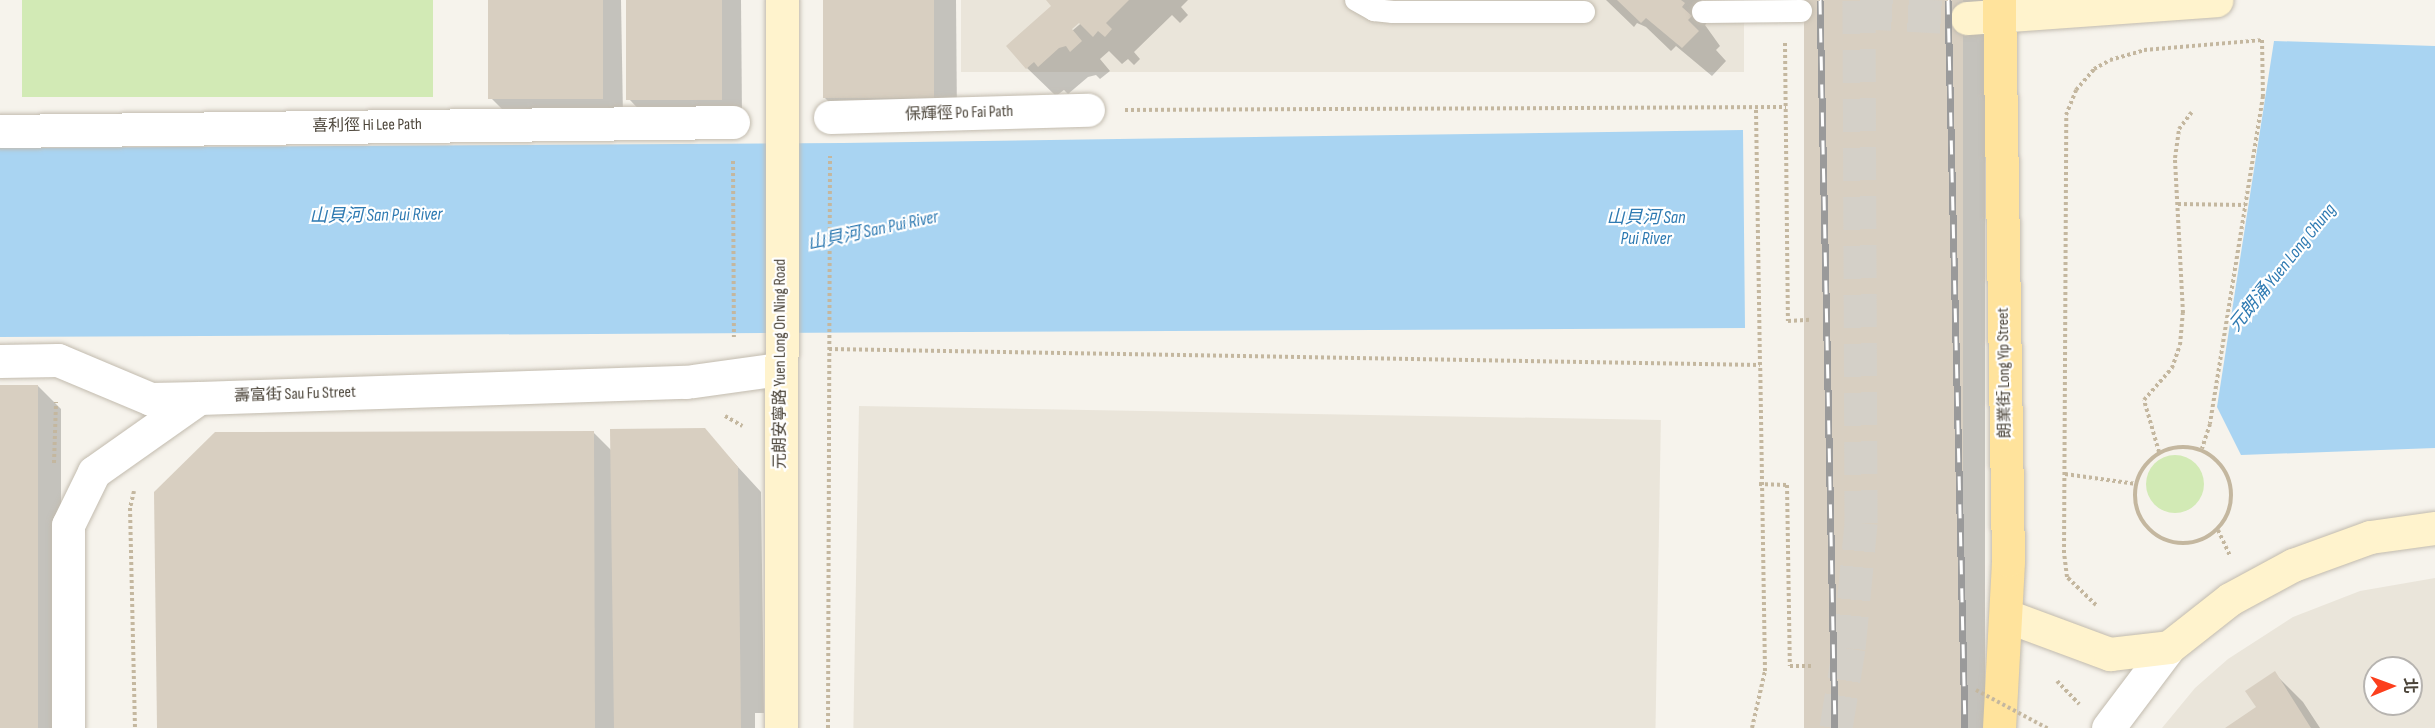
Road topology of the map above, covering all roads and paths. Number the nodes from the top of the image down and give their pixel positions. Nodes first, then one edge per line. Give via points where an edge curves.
1 (782, 0) edge
2 (1356, 0) edge
3 (2216, 0) edge
4 (1454, 6) edge
5 (1999, 9) edge
6 (1793, 11) joint
7 (1584, 12) dead end
8 (1703, 12) dead end
9 (1967, 18) tunnel mouth
10 (1786, 106) junction
11 (1756, 108) junction
12 (1088, 110) joint
13 (2192, 112) dead end
14 (830, 117) joint
15 (733, 122) joint
16 (0, 131) edge
17 (2178, 204) junction
18 (2245, 205) junction
19 (1810, 320) dead end
20 (734, 344) dead end
21 (829, 349) junction
22 (0, 362) edge
23 (780, 363) junction
24 (1760, 364) junction
25 (199, 398) junction
26 (716, 410) dead end
27 (745, 434) dead end
28 (2202, 449) junction
29 (2159, 452) junction
30 (2065, 474) junction
31 (137, 480) dead end
32 (1759, 484) junction
33 (2136, 484) junction
34 (2435, 528) edge
35 (2218, 530) junction
36 (2235, 567) dead end
37 (2105, 609) dead end
38 (2007, 616) junction
39 (2169, 647) junction
40 (1814, 666) dead end
41 (1976, 690) dead end
42 (68, 728) edge
43 (135, 728) edge
44 (781, 728) edge
45 (828, 728) edge
46 (1752, 728) edge
47 (1999, 728) edge
48 (2047, 728) edge
49 (2108, 728) edge

1 - 23 street, 元朗安寧路 Yuen Long On Ning Road
2 - 4 lane via 1374,10 1393,12
3 - 5 street
4 - 7 lane
5 - 9 street
5 - 38 main road, 朗業街 Long Yip Street
6 - 8 lane
6 - 10 path
10 - 11 path
10 - 19 path via 1788,321
11 - 12 path
11 - 24 path
12 - 14 street, 保輝徑 Po Fai Path
13 - 17 path via 2179,129 2175,158
14 - 21 path
15 - 16 street, 喜利徑 Hi Lee Path
15 - 20 path
17 - 18 path
17 - 29 path via 2183,313 2180,345 2172,368 2144,400 2143,407
18 - 28 path via 2210,424
18 - 30 path via 2263,96 2262,40 2127,53 2094,69 2076,90 2066,115
21 - 24 path
21 - 45 path
22 - 25 street, 壽富街 Sau Fu Street via 58,360 152,399
23 - 25 street, 壽富街 Sau Fu Street via 686,382
23 - 44 street, 元朗安寧路 Yuen Long On Ning Road
24 - 32 path
25 - 42 street via 93,472 68,525
26 - 27 path via 741,426
28 - 29 path via 2187,446
28 - 35 path via 2217,459 2228,476 2232,495 2229,514
29 - 33 path via 2148,461
30 - 33 path
30 - 37 path via 2067,577 2079,592
31 - 43 path via 130,508
32 - 40 path via 1787,485 1790,666
32 - 46 path via 1765,671
33 - 35 path via 2135,502 2152,533 2186,544 2203,540
34 - 39 street via 2370,537 2293,565 2230,599
35 - 36 path
38 - 39 street via 2110,654
38 - 47 main road, 朗業街 Long Yip Street
39 - 49 street
41 - 48 path, bridge

